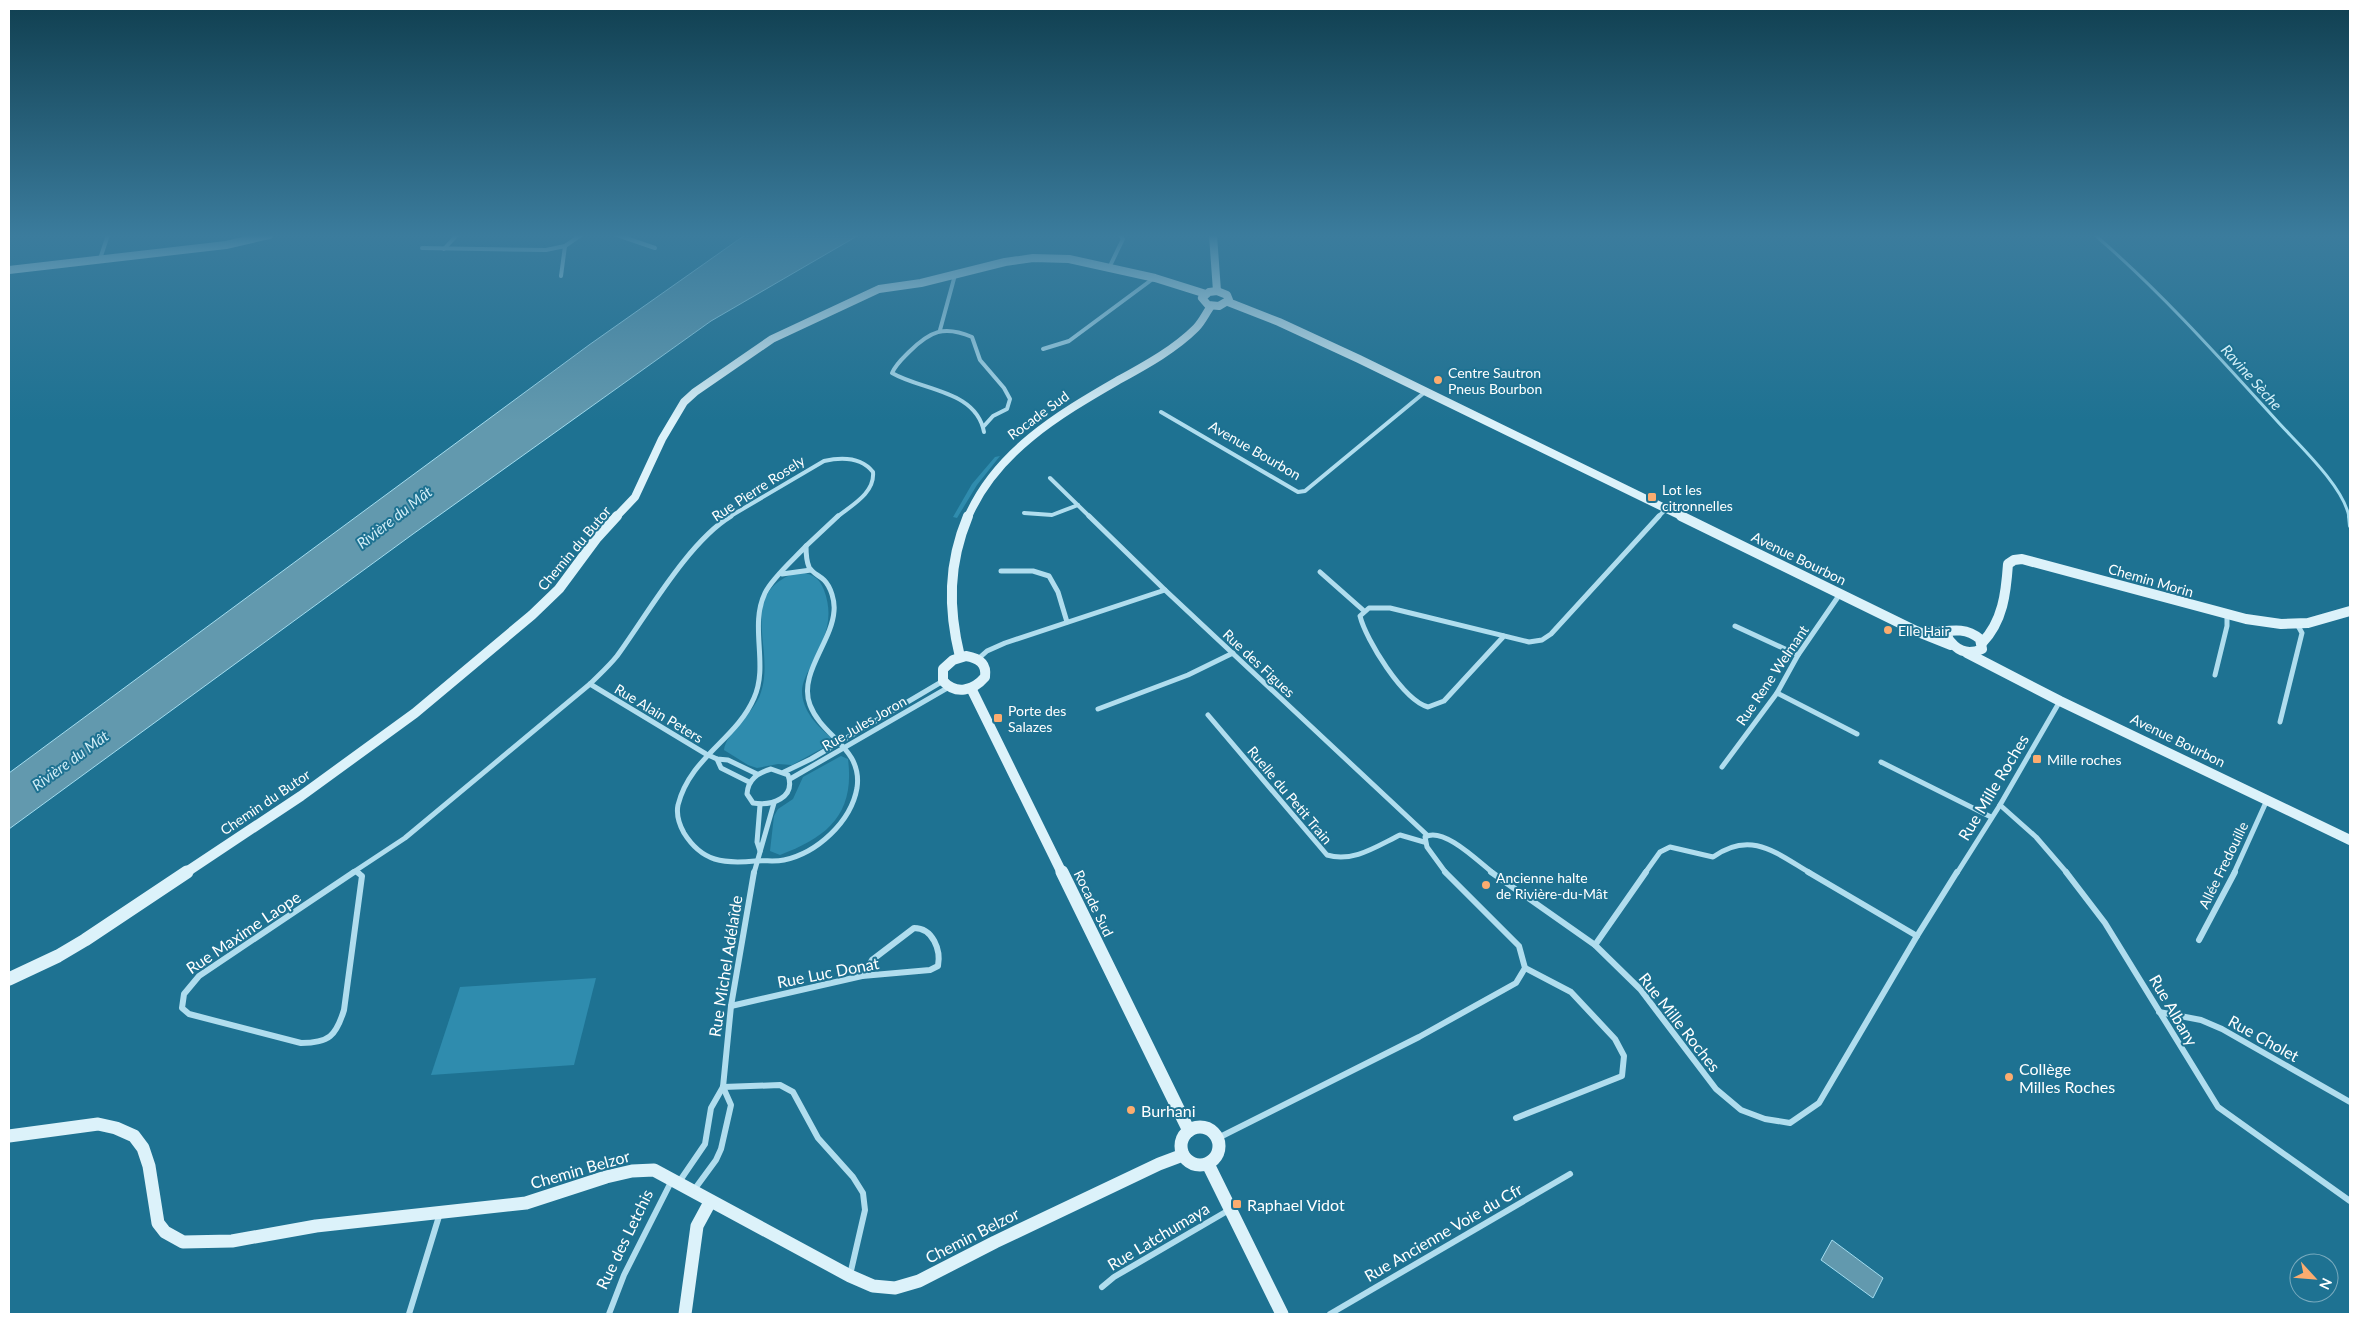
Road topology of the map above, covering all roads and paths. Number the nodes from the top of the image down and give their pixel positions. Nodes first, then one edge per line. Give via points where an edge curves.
1 (862, 297) edge
2 (949, 297) edge
3 (1129, 297) edge
4 (1205, 297) edge
5 (1227, 297) edge
6 (1228, 302) junction
7 (1211, 306) junction
8 (940, 330) junction
9 (1043, 349) dead end
10 (1425, 392) junction
11 (1161, 412) dead end
12 (1050, 478) dead end
13 (1078, 504) junction
14 (1666, 509) junction
15 (1024, 513) dead end
16 (806, 546) junction
17 (811, 570) junction
18 (1001, 571) dead end
19 (1320, 572) dead end
20 (782, 574) junction
21 (1165, 590) junction
22 (1840, 594) junction
23 (1363, 610) junction
24 (2350, 611) edge
25 (2227, 615) junction
26 (1067, 622) junction
27 (2297, 623) junction
28 (1735, 626) dead end
29 (1996, 626) junction
30 (1950, 631) junction
31 (1970, 631) junction
32 (1921, 633) junction
33 (1504, 636) junction
34 (1951, 645) junction
35 (1982, 646) junction
36 (1233, 653) junction
37 (1967, 653) junction
38 (1798, 655) junction
39 (960, 657) junction
40 (978, 659) junction
41 (1993, 666) junction
42 (2215, 675) dead end
43 (590, 684) junction
44 (946, 684) junction
45 (971, 688) junction
46 (1777, 693) junction
47 (2060, 701) junction
48 (1098, 709) dead end
49 (1208, 716) dead end
50 (2280, 722) dead end
51 (1857, 734) dead end
52 (841, 741) junction
53 (846, 747) junction
54 (706, 754) junction
55 (716, 759) junction
56 (1881, 762) dead end
57 (1722, 767) dead end
58 (784, 772) junction
59 (757, 774) junction
60 (790, 779) junction
61 (749, 782) junction
62 (2267, 800) junction
63 (774, 803) junction
64 (760, 805) junction
65 (2000, 805) junction
66 (1991, 817) junction
67 (1426, 839) junction
68 (2350, 840) edge
69 (760, 851) junction
70 (757, 861) junction
71 (357, 872) junction
72 (1917, 936) junction
73 (2199, 940) dead end
74 (1595, 945) junction
75 (1525, 968) junction
76 (862, 976) junction
77 (9, 979) edge
78 (731, 1006) junction
79 (2159, 1012) junction
80 (723, 1087) junction
81 (2350, 1102) edge
82 (1516, 1118) dead end
83 (1189, 1131) junction
84 (9, 1136) edge
85 (1218, 1138) junction
86 (1183, 1155) junction
87 (1208, 1164) junction
88 (1570, 1174) dead end
89 (676, 1181) junction
90 (693, 1192) junction
91 (2350, 1201) edge
92 (710, 1202) junction
93 (1230, 1210) junction
94 (440, 1213) junction
95 (850, 1276) junction
96 (1102, 1286) dead end
97 (410, 1314) edge
98 (609, 1314) edge
99 (685, 1314) edge
100 (1282, 1314) edge
101 (1330, 1314) edge

1 - 77 street, Chemin du Butor via 772,339 684,402 662,439 635,497 596,540 559,589 415,713 300,796 78,944
2 - 8 street
3 - 9 street via 1069,341
4 - 7 street via 1203,301
5 - 6 street
6 - 7 street
6 - 10 street, Avenue Bourbon via 1279,322
7 - 39 street, Rocade Sud via 1197,327 1177,344 1032,435 995,471 960,531 951,570 950,600
8 - 8 street via 923,339 892,373 964,401 978,413 984,429 993,416 1007,408 1010,399 980,360 972,338
10 - 11 street, Avenue Bourbon via 1305,491 1298,492
10 - 14 street, Avenue Bourbon
12 - 13 street, Rue des Figues
13 - 15 street via 1056,516
13 - 21 street, Rue des Figues
14 - 22 street, Avenue Bourbon
14 - 33 street via 1551,634 1530,642
16 - 17 street
16 - 20 street, Rue Pierre Rosely
16 - 43 street, Rue Pierre Rosely via 869,491 874,481 869,467 860,461 836,458 813,465 712,530 675,574 615,658
17 - 20 street
17 - 52 street, Rue Pierre Rosely via 826,582 834,610 830,633 808,680 809,704 827,731
18 - 26 street via 1039,570 1047,573 1053,578
19 - 23 street
20 - 54 street, Rue Pierre Rosely via 760,601 758,687 754,700
21 - 26 street
21 - 36 street, Rue des Figues
22 - 32 street, Avenue Bourbon
22 - 38 street, Rue Rene Welmant
23 - 33 street via 1390,608
23 - 33 street via 1360,616 1363,629 1402,690 1429,707 1444,701
24 - 27 street, Chemin Morin
25 - 27 street, Chemin Morin via 2281,624
25 - 29 street, Chemin Morin via 2022,559 2008,564 2001,616
25 - 42 street via 2228,626
26 - 40 street via 987,651
27 - 50 street via 2302,634
28 - 38 street
29 - 31 street
29 - 35 street, Chemin Morin
30 - 31 street via 1959,628
30 - 32 street, Avenue Bourbon
30 - 34 street via 1947,637
31 - 35 street
32 - 34 street, Avenue Bourbon
34 - 37 street
35 - 37 street via 1977,652
35 - 41 street, Avenue Bourbon
36 - 48 street via 1188,675
36 - 67 street, Rue des Figues
37 - 41 street, Avenue Bourbon
38 - 46 street, Rue Rene Welmant
39 - 40 street
39 - 44 street via 943,669
40 - 45 street via 985,667 985,677
41 - 47 street, Avenue Bourbon
43 - 54 street, Rue Alain Peters
43 - 71 street, Rue Maxime Laope via 405,838
44 - 45 street via 956,690
44 - 52 street, Rue Jules Joron
44 - 53 street, Rue Jules Joron
45 - 83 street, Rocade Sud
46 - 51 street
46 - 57 street, Rue Rene Welmant
47 - 62 street, Avenue Bourbon
47 - 65 street, Rue Mille Roches
49 - 67 street, Ruelle du Petit Train via 1326,855 1347,858 1400,835
52 - 53 street, Rue Pierre Rosely
52 - 58 street, Rue Jules Joron
53 - 60 street, Rue Jules Joron
53 - 70 street, Rue Pierre Rosely via 856,766 857,787 849,810 834,831 811,848 784,861
54 - 55 street, Rue Alain Peters
54 - 70 street, Rue Pierre Rosely via 693,772 677,812 684,835 701,852 725,863
55 - 59 street, Rue Alain Peters via 728,760
55 - 61 street, Rue Alain Peters via 721,768
56 - 66 street
58 - 59 street via 771,769
58 - 60 street
59 - 61 street
60 - 63 street via 786,795
61 - 64 street via 749,799
62 - 68 street, Avenue Bourbon
62 - 73 street, Allée Fredouille via 2240,863
63 - 64 street
63 - 69 street, Rue Michel Adélaîde
64 - 69 street, Rue Michel Adélaîde via 757,842
65 - 66 street, Rue Mille Roches
65 - 79 street, Rue Albany via 2036,838 2085,895
66 - 72 street, Rue Mille Roches
67 - 74 street, Rue Mille Roches via 1438,834 1454,843 1517,892
67 - 75 street via 1426,848 1437,864 1520,947
69 - 70 street, Rue Michel Adélaîde
70 - 78 street, Rue Michel Adélaîde
71 - 71 street, Rue Maxime Laope via 199,976 185,989 181,997 182,1008 189,1014 302,1044 319,1044 332,1038 344,1010 362,876
72 - 74 street via 1764,846 1740,843 1726,847 1713,857 1670,847 1660,852
72 - 74 street, Rue Mille Roches via 1819,1103 1790,1123 1765,1119 1741,1110 1716,1089 1640,989
75 - 82 street via 1570,992 1615,1040 1624,1056 1622,1076
75 - 85 street via 1516,983 1492,998
76 - 76 street, Rue Luc Donat via 930,970 938,966 940,957 929,931 917,927 872,960
76 - 78 street, Rue Luc Donat
78 - 80 street, Rue Michel Adélaîde
79 - 81 street, Rue Cholet via 2200,1020 2222,1029
79 - 91 street, Rue Albany via 2218,1107
80 - 89 street, Rue Michel Adélaîde via 711,1108 705,1144
80 - 90 street, Rue Michel Adélaîde via 730,1105 721,1149
80 - 95 street via 780,1085 793,1092 818,1138 863,1193 865,1210
83 - 85 street via 1205,1128
83 - 86 street via 1182,1140
84 - 94 street, Chemin Belzor via 98,1124 134,1136 143,1148 149,1166 158,1223 165,1232 182,1242 232,1241 316,1226
85 - 87 street via 1217,1156
86 - 87 street via 1191,1164
86 - 95 street, Chemin Belzor via 1004,1238 919,1282 895,1288 873,1286
87 - 93 street
88 - 101 street, Rue Ancienne Voie du Cfr
89 - 90 street, Chemin Belzor
89 - 94 street, Chemin Belzor via 654,1170 632,1171 526,1203
89 - 98 street, Rue des Letchis via 624,1275
90 - 92 street, Chemin Belzor
92 - 95 street, Chemin Belzor
92 - 99 street via 697,1226
93 - 96 street, Rue Latchumaya
93 - 100 street
94 - 97 street

